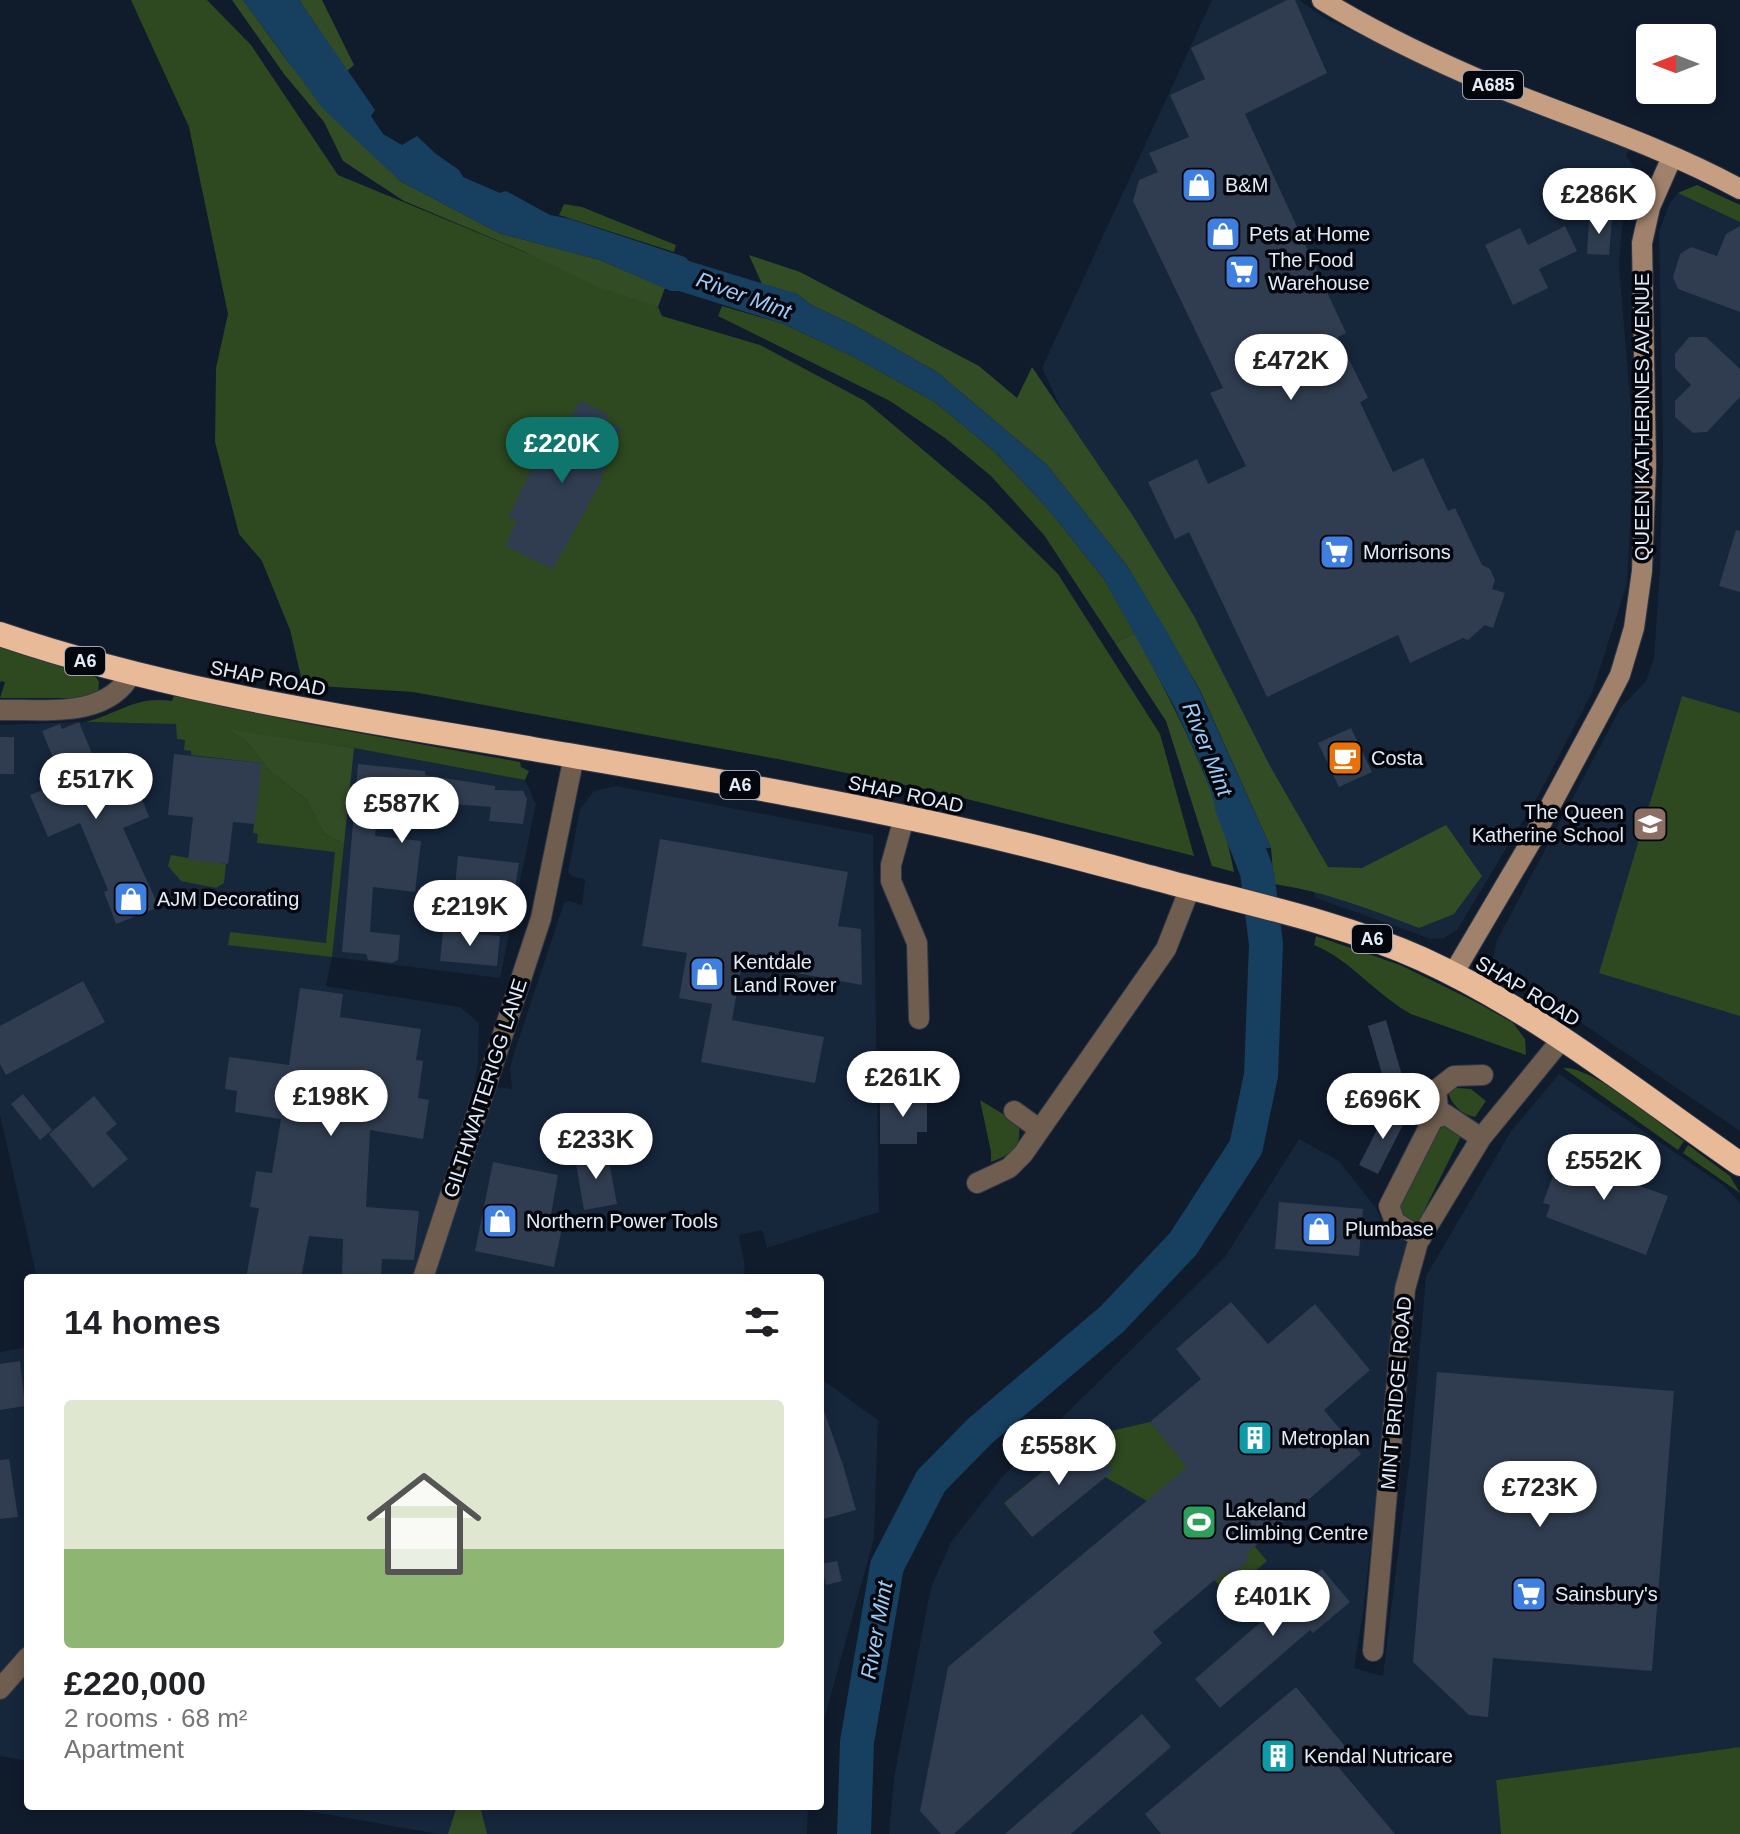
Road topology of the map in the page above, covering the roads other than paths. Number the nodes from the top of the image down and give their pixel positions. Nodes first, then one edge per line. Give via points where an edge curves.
1 (1322, 0) edge
2 (1672, 157) junction
3 (1740, 189) edge
4 (0, 634) edge
5 (131, 674) junction
6 (0, 710) edge
7 (574, 756) junction
8 (904, 818) junction
9 (1190, 888) junction
10 (1453, 974) junction
11 (919, 1019) dead end
12 (1562, 1039) junction
13 (1483, 1075) dead end
14 (1014, 1111) dead end
15 (1439, 1117) junction
16 (1039, 1129) junction
17 (1481, 1138) junction
18 (1740, 1164) edge
19 (977, 1183) dead end
20 (1421, 1238) junction
21 (424, 1274) edge
22 (1373, 1651) dead end
23 (24, 1662) edge
24 (0, 1689) edge

1 - 2 main road, A685 via 1424,55
2 - 3 main road, A685
2 - 10 street, QUEEN KATHERINES AVENUE via 1650,207 1642,243 1646,466 1634,628 1605,704
4 - 5 highway, SHAP ROAD / A6
5 - 6 street via 127,683 96,705
5 - 7 highway, SHAP ROAD / A6
7 - 8 highway, SHAP ROAD / A6
7 - 21 street, GILTHWAITERIGG LANE via 541,918
8 - 9 highway, SHAP ROAD / A6
8 - 11 street via 891,881 917,943
9 - 10 highway, SHAP ROAD / A6 via 1373,940
9 - 16 street via 1166,949
10 - 12 highway, SHAP ROAD / A6
12 - 17 street, MINT BRIDGE ROAD
12 - 18 highway, SHAP ROAD / A6
13 - 15 street via 1454,1076 1436,1090
14 - 16 street
15 - 17 street via 1445,1114
15 - 20 street via 1433,1119 1389,1206 1395,1222
16 - 19 street via 1009,1168
17 - 20 street, MINT BRIDGE ROAD
20 - 22 street, MINT BRIDGE ROAD via 1405,1289
23 - 24 street

